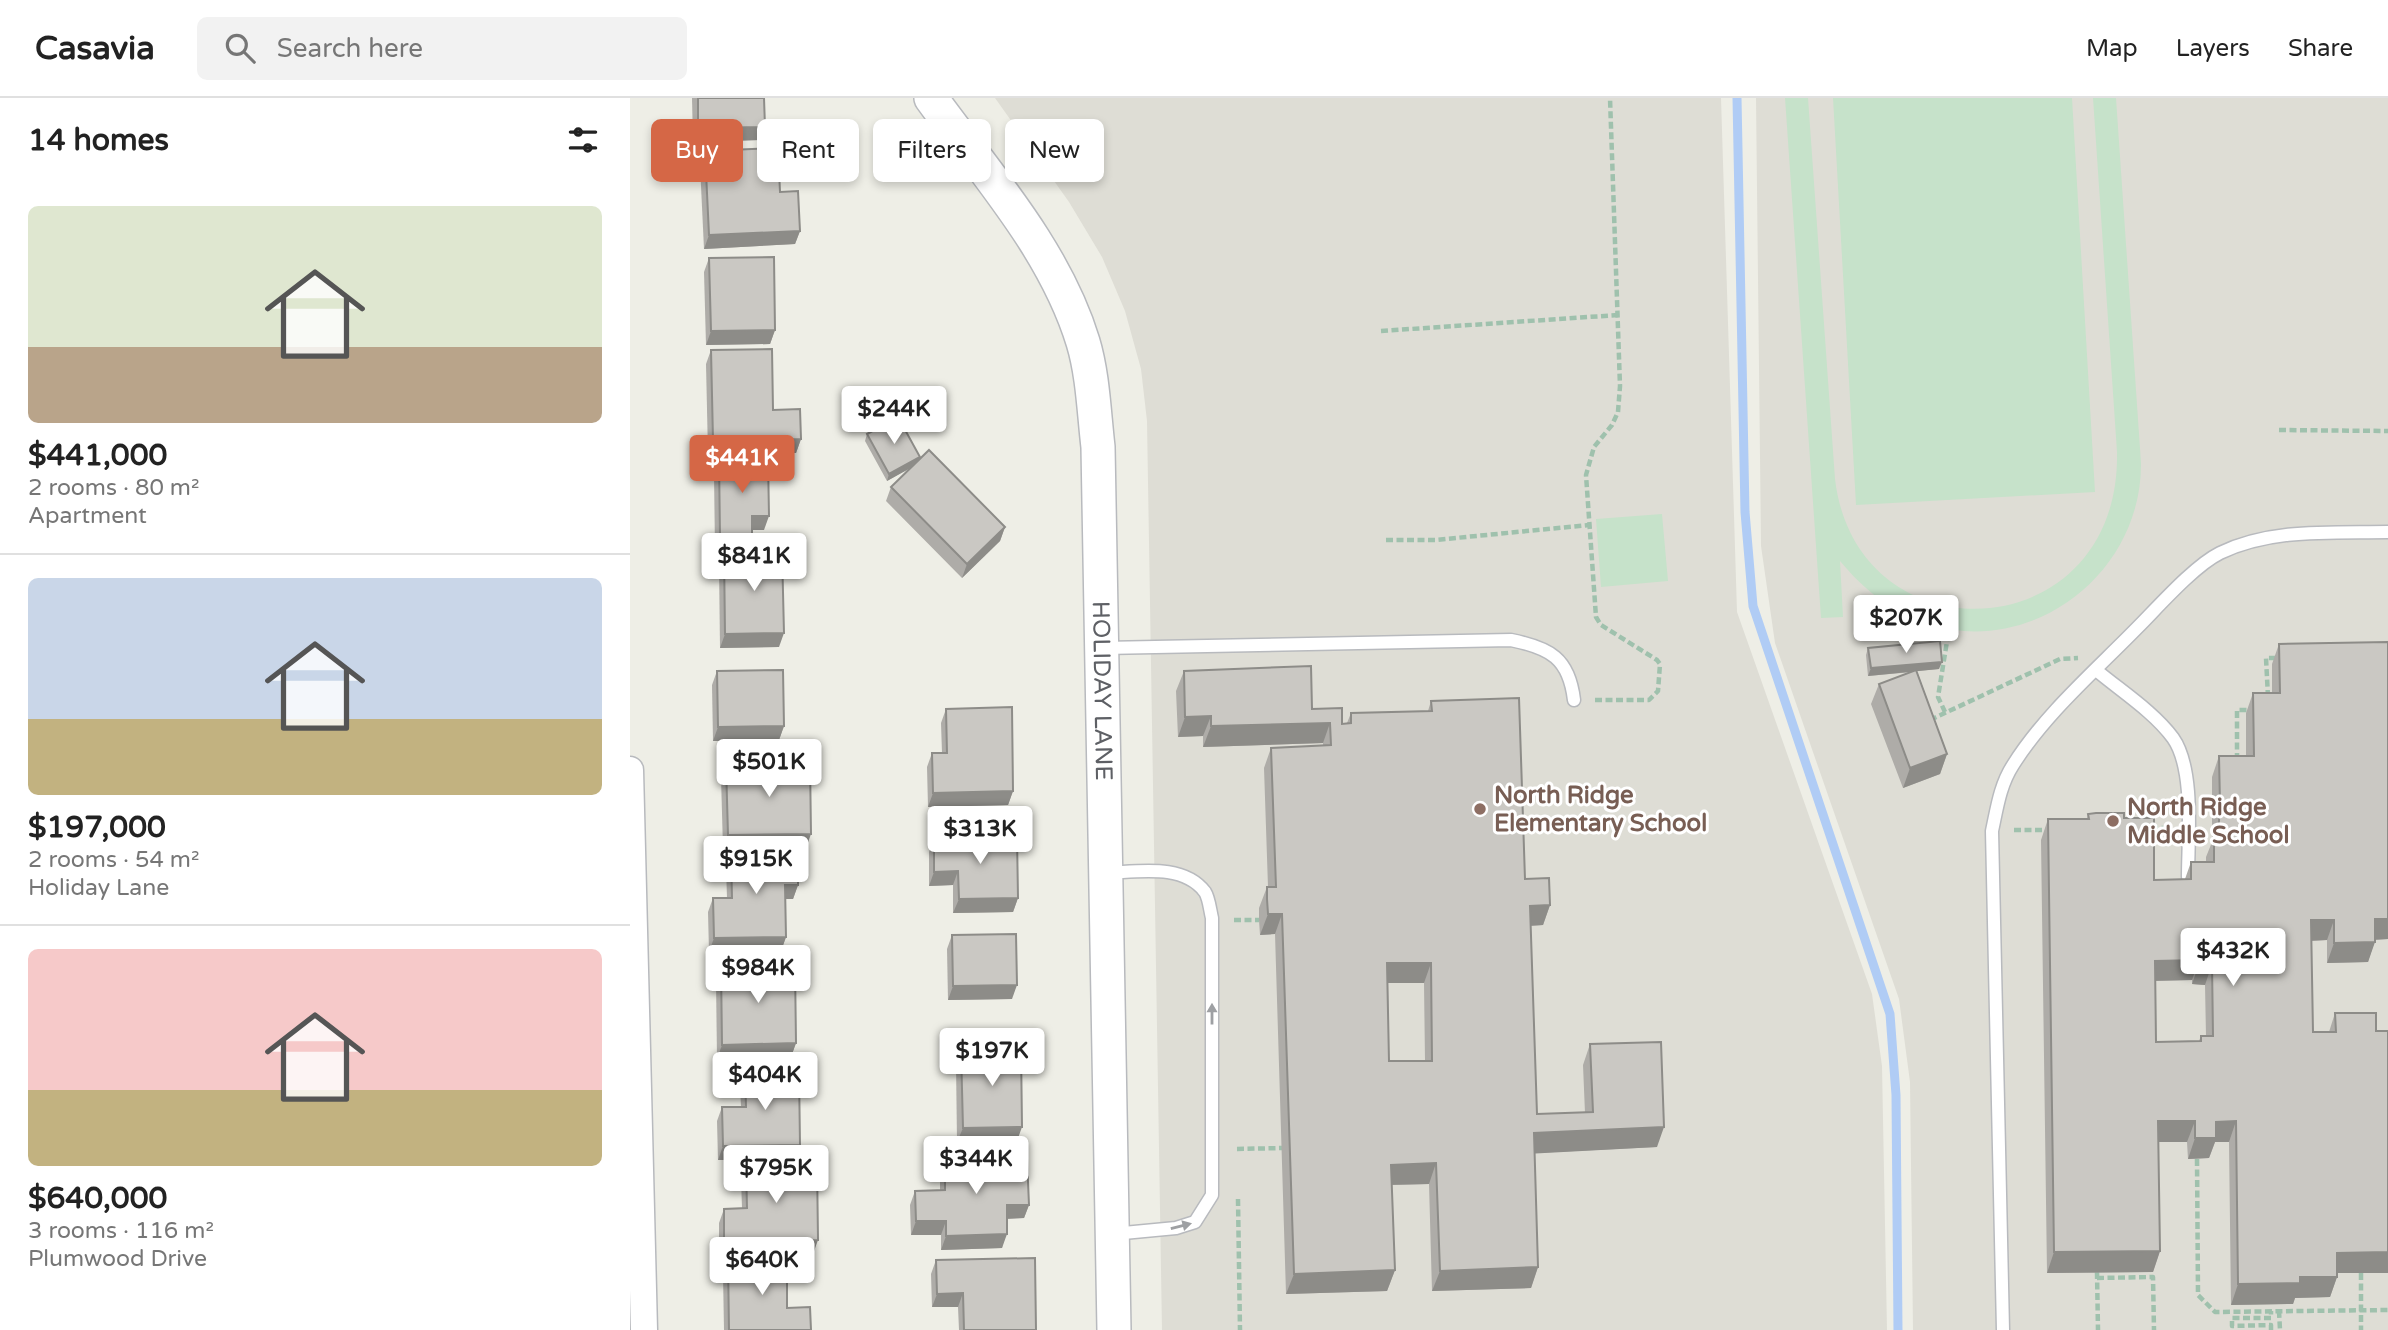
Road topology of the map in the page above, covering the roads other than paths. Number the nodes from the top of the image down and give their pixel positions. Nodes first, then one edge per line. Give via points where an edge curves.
1 (930, 98) edge
2 (2388, 532) edge
3 (1103, 648) junction
4 (2096, 670) junction
5 (1574, 700) road end
6 (630, 771) edge
7 (1106, 873) junction
8 (2188, 877) edge
9 (1113, 1234) junction
10 (644, 1330) edge
11 (1114, 1330) edge
12 (2003, 1330) edge

1 - 3 street, HOLIDAY LANE via 1059,280 1083,342 1098,447
2 - 4 lane via 2274,536 2219,553 2175,589
3 - 5 lane via 1511,640 1541,646 1561,661
3 - 7 street, HOLIDAY LANE
4 - 8 lane via 2174,739 2182,760
4 - 12 lane via 2036,733 2012,767 1999,795 1992,831
6 - 10 street
7 - 9 street, HOLIDAY LANE
9 -> 7 lane via 1195,1222 1212,1195 1212,918 1206,893 1189,877 1168,872
9 - 11 street, HOLIDAY LANE

